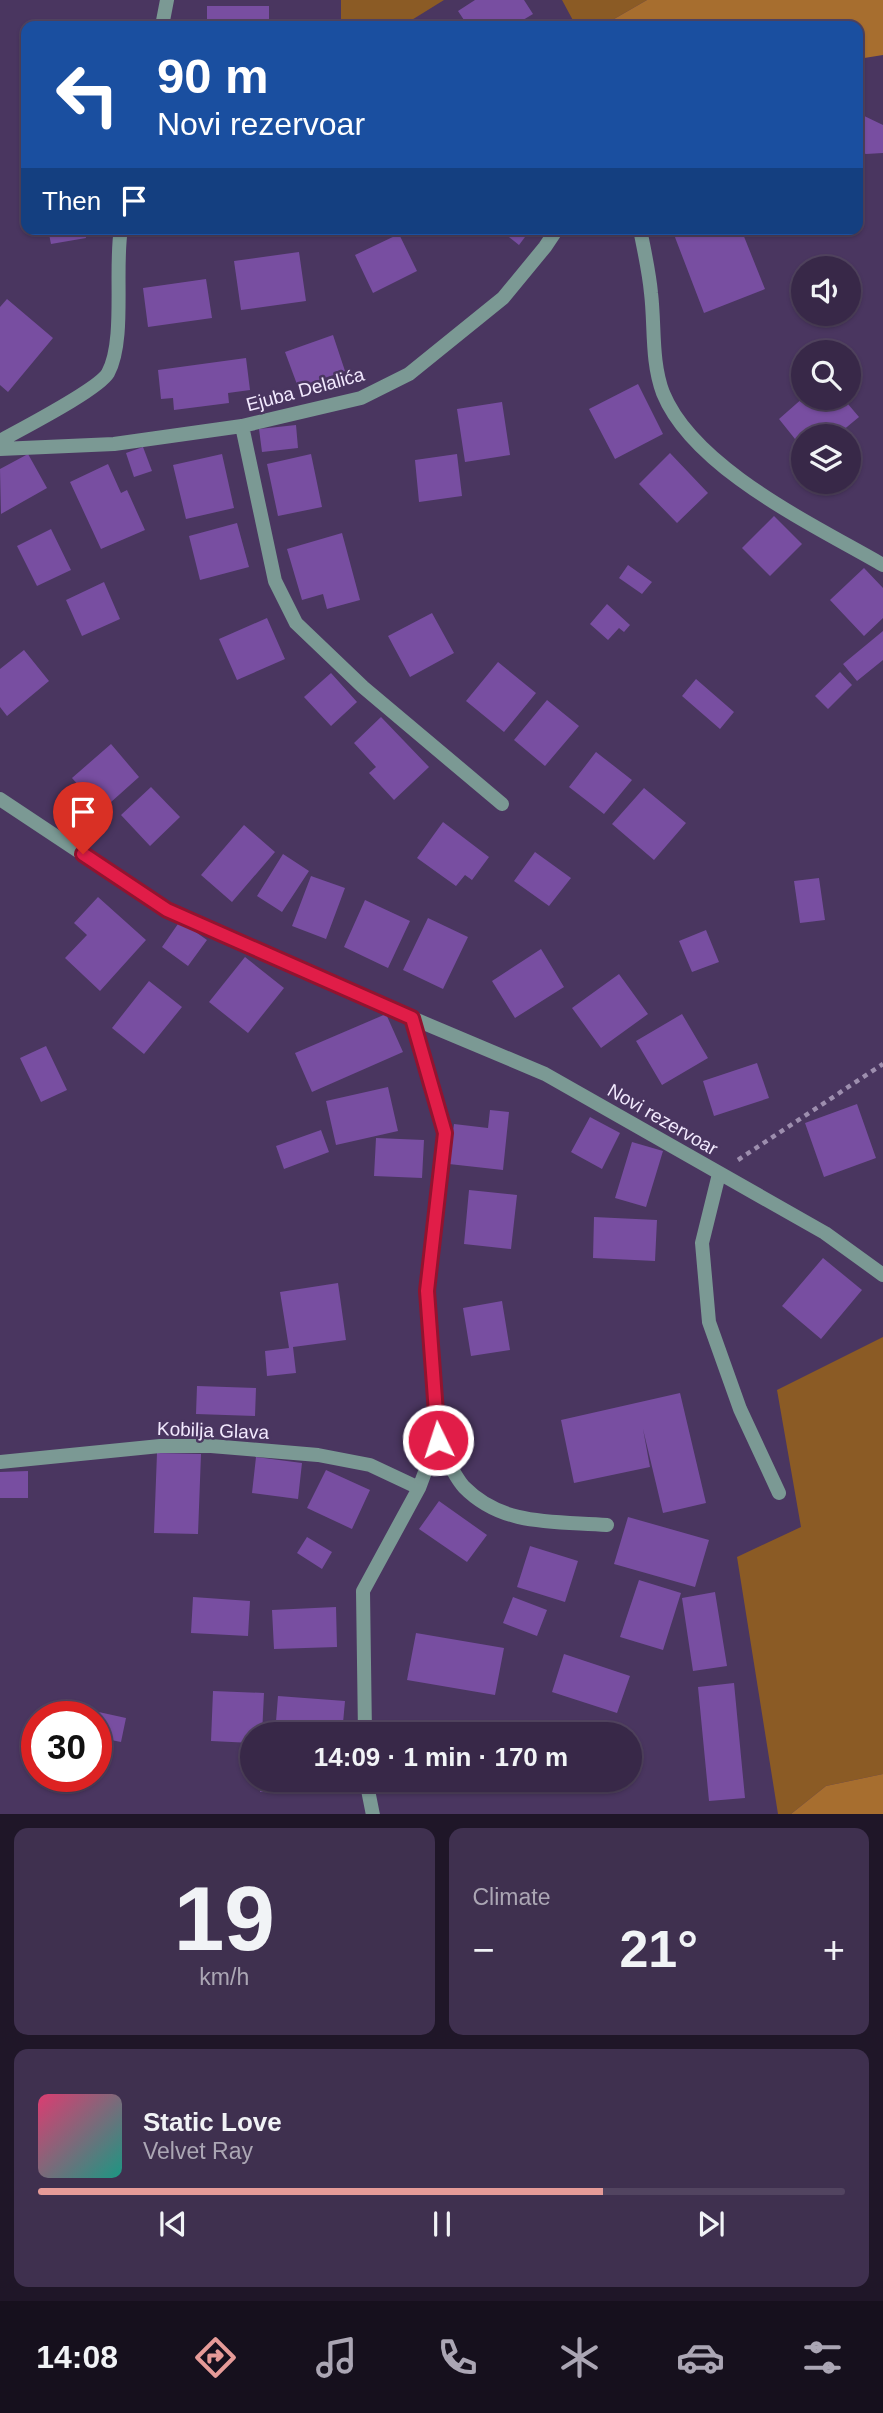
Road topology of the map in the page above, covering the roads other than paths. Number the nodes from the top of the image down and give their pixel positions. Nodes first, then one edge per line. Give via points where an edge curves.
1 (167, 0) edge
2 (163, 21) edge
3 (121, 235) edge
4 (553, 235) edge
5 (641, 235) edge
6 (242, 426) junction
7 (0, 441) edge
8 (0, 449) edge
9 (883, 565) edge
10 (0, 799) edge
11 (502, 804) dead end
12 (412, 1018) junction
13 (719, 1174) junction
14 (883, 1275) edge
15 (438, 1440) junction
16 (0, 1462) edge
17 (419, 1488) junction
18 (779, 1493) dead end
19 (607, 1525) dead end
20 (365, 1722) edge
21 (368, 1792) edge
22 (373, 1814) edge

1 - 2 street
3 - 7 street via 116,343 108,374 84,394
4 - 6 street, Ejuba Delalića via 503,298 409,374 361,398
5 - 9 street via 651,293 654,359 677,421 734,477
6 - 8 street, Ejuba Delalića via 114,444
6 - 11 street via 275,582 296,623 363,687
10 - 12 street, Novi rezervoar via 167,910
12 - 13 street, Novi rezervoar via 545,1074
12 - 15 street via 445,1133 427,1291
13 - 14 street, Novi rezervoar via 825,1233
13 - 18 street via 702,1243 709,1322 740,1409
15 - 17 street
15 - 19 street via 462,1485 484,1504 513,1518
16 - 17 street, Kobilja Glava via 160,1446 211,1446 318,1455 370,1465
17 - 20 street via 363,1591
21 - 22 street

